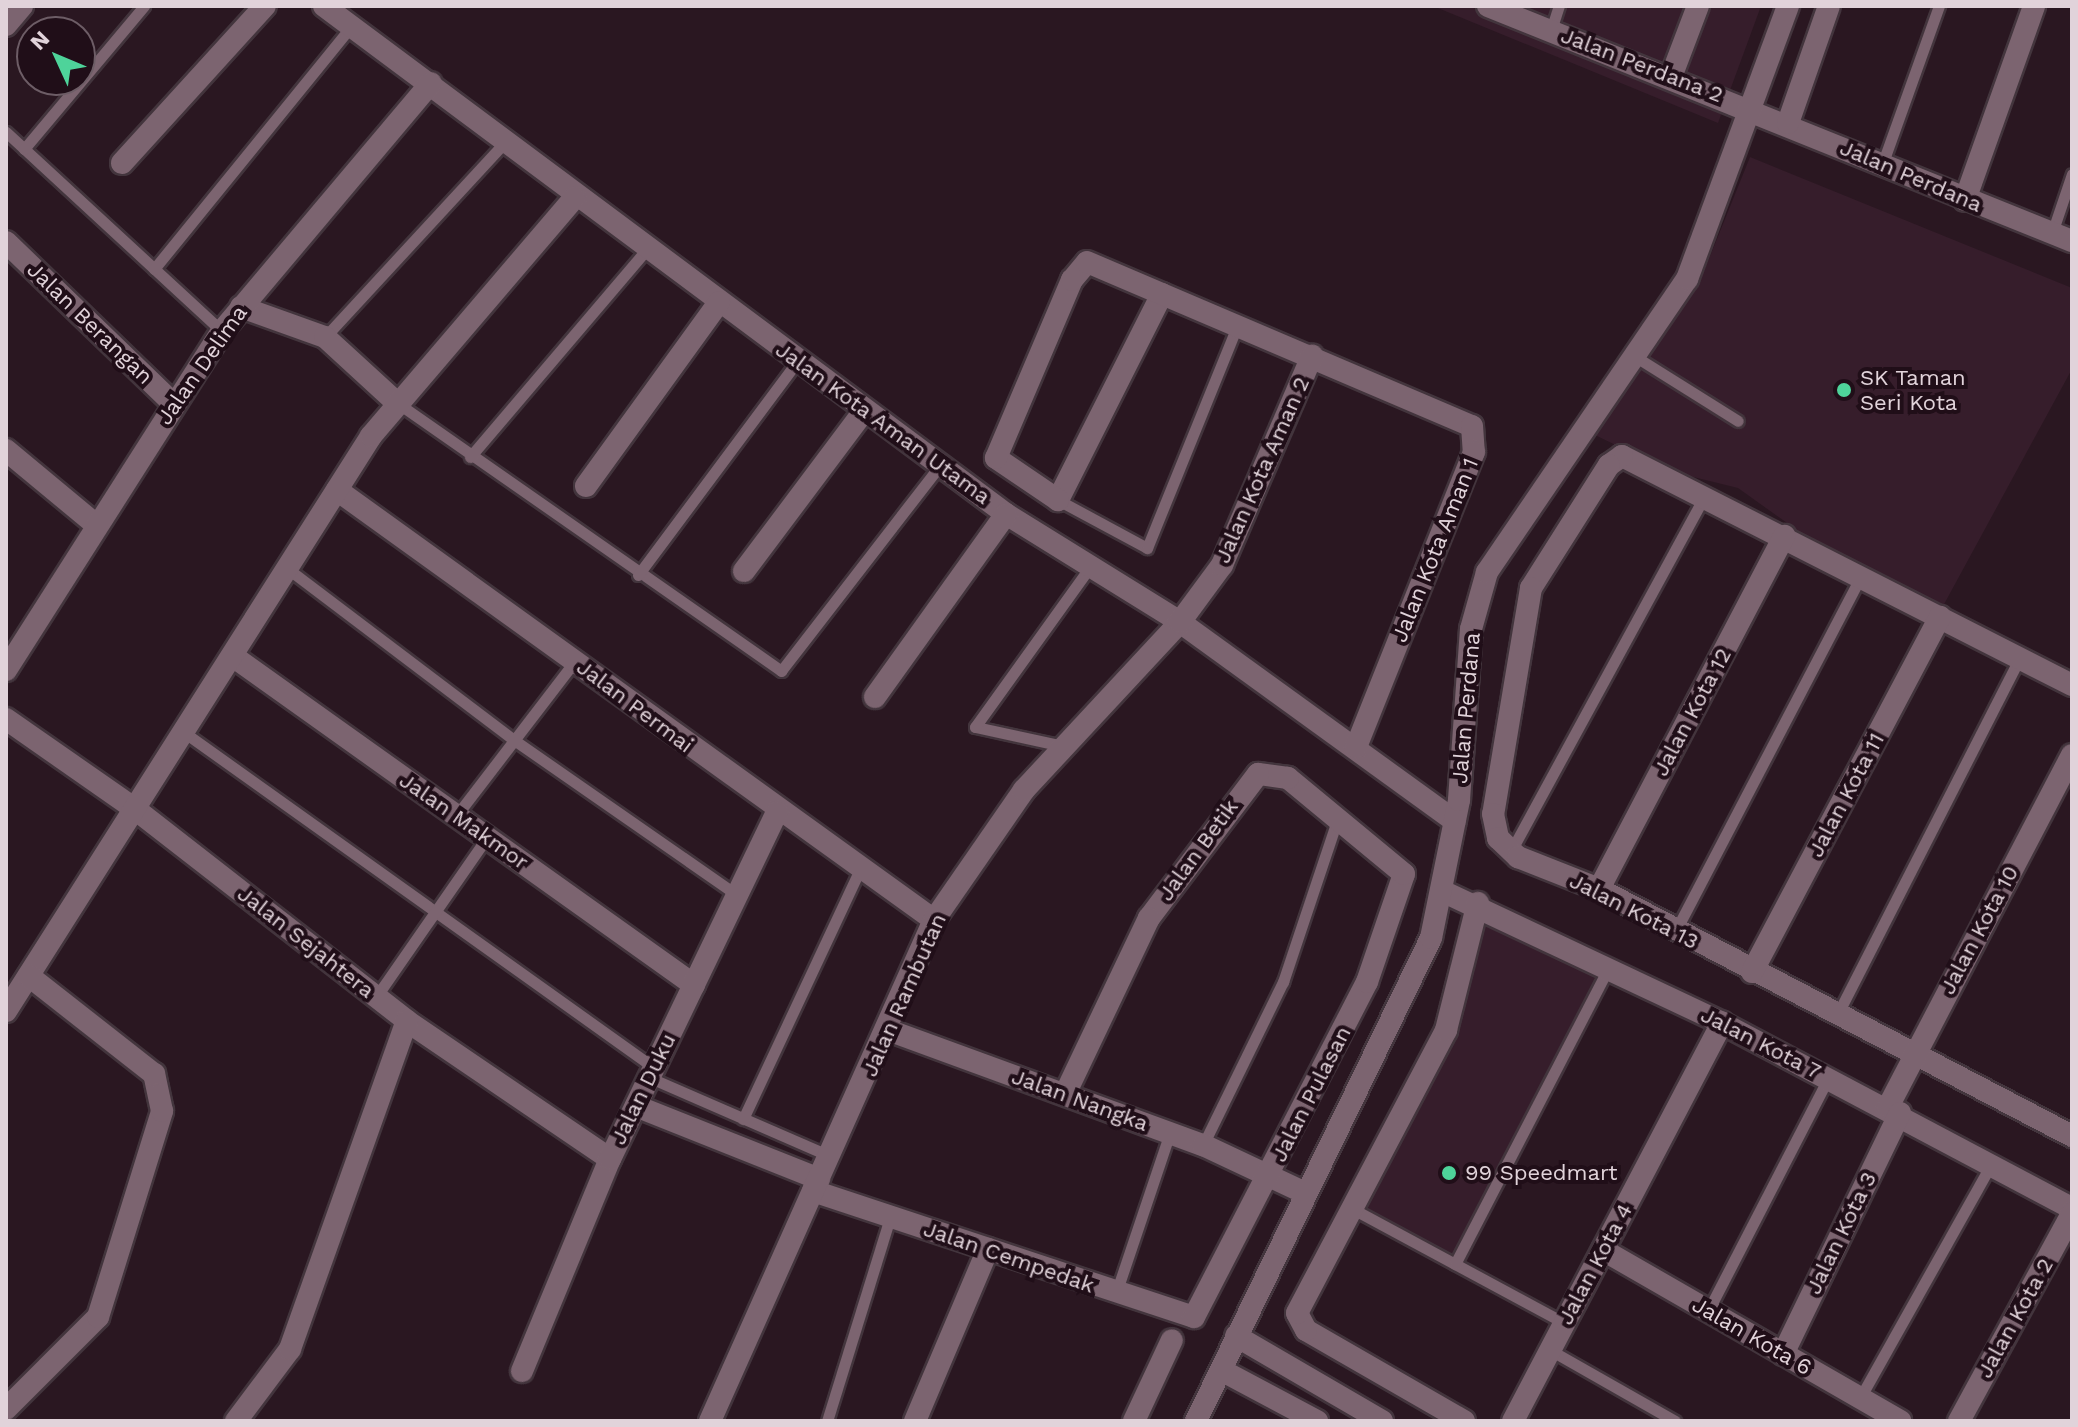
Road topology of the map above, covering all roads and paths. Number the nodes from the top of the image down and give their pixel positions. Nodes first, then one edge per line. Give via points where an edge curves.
1 (22, 6) edge
2 (144, 6) edge
3 (265, 6) edge
4 (324, 6) edge
5 (1488, 6) edge
6 (1559, 6) edge
7 (1698, 6) edge
8 (1788, 6) edge
9 (1829, 6) edge
10 (1939, 6) edge
11 (2034, 6) edge
12 (6, 25) edge
13 (351, 27) junction
14 (1551, 30) junction
15 (1671, 77) junction
16 (431, 83) junction
17 (1751, 107) junction
18 (1788, 123) junction
19 (6, 132) edge
20 (504, 143) junction
21 (24, 149) junction
22 (122, 163) dead end
23 (1882, 165) junction
24 (2072, 174) edge
25 (574, 198) junction
26 (1965, 200) junction
27 (2062, 237) edge
28 (6, 242) edge
29 (646, 250) junction
30 (154, 269) junction
31 (1162, 294) junction
32 (719, 302) junction
33 (241, 307) junction
34 (1238, 325) junction
35 (222, 331) junction
36 (325, 337) junction
37 (1312, 356) junction
38 (1636, 357) junction
39 (798, 360) junction
40 (396, 402) junction
41 (174, 404) junction
42 (865, 410) junction
43 (1738, 421) dead end
44 (6, 450) edge
45 (470, 457) junction
46 (940, 465) junction
47 (586, 486) dead end
48 (337, 490) junction
49 (1705, 495) junction
50 (1058, 500) junction
51 (1006, 514) junction
52 (94, 523) junction
53 (1784, 536) junction
54 (1090, 567) junction
55 (288, 569) junction
56 (744, 571) dead end
57 (638, 575) junction
58 (1861, 576) junction
59 (1940, 617) junction
60 (1180, 622) junction
61 (234, 657) junction
62 (2020, 658) junction
63 (575, 661) junction
64 (6, 670) edge
65 (2072, 685) edge
66 (875, 697) dead end
67 (6, 719) edge
68 (185, 733) junction
69 (514, 740) junction
70 (1064, 746) junction
71 (1356, 747) junction
72 (2072, 755) edge
73 (135, 809) junction
74 (777, 812) junction
75 (456, 816) junction
76 (1337, 821) junction
77 (1455, 821) junction
78 (487, 837) junction
79 (1511, 851) junction
80 (860, 869) junction
81 (1404, 874) joint
82 (1599, 889) junction
83 (1444, 892) junction
84 (737, 895) junction
85 (1478, 903) junction
86 (433, 915) junction
87 (934, 920) junction
88 (1676, 930) junction
89 (1609, 967) junction
90 (1752, 972) junction
91 (29, 976) junction
92 (694, 985) junction
93 (376, 997) junction
94 (6, 1011) edge
95 (1836, 1017) junction
96 (407, 1021) junction
97 (1722, 1023) junction
98 (888, 1030) junction
99 (1911, 1057) junction
100 (650, 1072) junction
101 (1830, 1077) junction
102 (1065, 1094) junction
103 (636, 1106) junction
104 (1894, 1110) junction
105 (743, 1119) junction
106 (1170, 1133) junction
107 (2072, 1135) edge
108 (1203, 1145) junction
109 (830, 1156) junction
110 (610, 1159) junction
111 (1992, 1163) junction
112 (1270, 1174) junction
113 (816, 1185) junction
114 (1305, 1193) junction
115 (1350, 1208) junction
116 (2072, 1208) edge
117 (2072, 1214) edge
118 (890, 1217) junction
119 (988, 1249) junction
120 (1603, 1250) junction
121 (1455, 1264) junction
122 (1116, 1294) junction
123 (1203, 1308) joint
124 (1708, 1311) junction
125 (1565, 1323) junction
126 (1236, 1336) junction
127 (1172, 1340) dead end
128 (1550, 1350) junction
129 (1783, 1354) junction
130 (1221, 1370) junction
131 (522, 1371) dead end
132 (1860, 1398) junction
133 (6, 1409) edge
134 (236, 1421) edge
135 (710, 1421) edge
136 (827, 1421) edge
137 (915, 1421) edge
138 (1134, 1421) edge
139 (1196, 1421) edge
140 (1317, 1421) edge
141 (1382, 1421) edge
142 (1464, 1421) edge
143 (1513, 1421) edge
144 (1675, 1421) edge
145 (1900, 1421) edge
146 (1959, 1421) edge

1 - 12 street
2 - 21 lane
3 - 22 street
4 - 13 street, Jalan Kota Aman Utama
5 - 14 street, Jalan Perdana 2
6 - 14 lane
7 - 15 street
8 - 17 street, Jalan Perdana
9 - 18 street
10 - 23 lane
11 - 26 street
13 - 16 street, Jalan Kota Aman Utama
13 - 30 lane
14 - 15 street, Jalan Perdana 2
15 - 17 street, Jalan Perdana 2
16 - 20 street, Jalan Kota Aman Utama
16 - 33 street, Jalan Delima
17 - 18 street, Jalan Perdana
17 - 38 street, Jalan Perdana via 1699,256
18 - 23 street, Jalan Perdana
19 - 21 lane
20 - 25 street, Jalan Kota Aman Utama
20 - 36 lane
21 - 30 lane
23 - 26 street, Jalan Perdana
24 - 27 lane
25 - 29 street, Jalan Kota Aman Utama
25 - 40 street
26 - 27 street, Jalan Perdana
28 - 41 street, Jalan Berangan
29 - 32 street, Jalan Kota Aman Utama
29 - 45 lane
30 - 35 lane
31 - 34 street
31 - 50 street
31 - 50 street via 1087,262 1072,280 994,455
32 - 39 street, Jalan Kota Aman Utama
32 - 47 street
33 - 35 street, Jalan Delima
33 - 36 street
34 - 37 street
34 - 50 lane via 1147,548
35 - 41 street, Jalan Delima
36 - 40 street
37 - 60 street, Jalan Kota Aman 2 via 1229,552
37 - 71 street, Jalan Kota Aman 1 via 1459,415 1476,434
38 - 43 lane
38 - 77 street, Jalan Perdana via 1522,511 1487,572 1471,629
39 - 42 street, Jalan Kota Aman Utama
39 - 57 lane
40 - 45 lane
40 - 48 street
41 - 52 street, Jalan Delima
42 - 46 street, Jalan Kota Aman Utama
42 - 56 street
44 - 52 street
45 - 57 lane
46 - 51 street, Jalan Kota Aman Utama
46 - 57 lane via 784,671
48 - 55 street
48 - 63 street, Jalan Permai
49 - 53 street
49 - 79 lane
49 - 79 street via 1622,456 1609,465 1531,588 1495,771 1493,814 1498,838
51 - 54 street, Jalan Kota Aman Utama
51 - 66 street
52 - 64 street, Jalan Delima
53 - 58 street
53 - 82 street, Jalan Kota 12
54 - 60 street, Jalan Kota Aman Utama
54 - 70 lane via 975,727
55 - 61 street
55 - 69 lane
58 - 59 street
58 - 88 lane
59 - 62 street
59 - 90 street, Jalan Kota 11
60 - 70 street, Jalan Rambutan
60 - 71 street, Jalan Kota Aman Utama
61 - 68 street
61 - 75 street, Jalan Makmor
62 - 65 street
62 - 95 lane
63 - 69 lane
63 - 74 street, Jalan Permai
67 - 73 street, Jalan Sejahtera
68 - 73 street
68 - 86 lane
69 - 75 lane
69 - 84 lane
70 - 87 street, Jalan Rambutan via 1006,813
71 - 77 street, Jalan Kota Aman Utama
72 - 99 street, Jalan Kota 10
73 - 91 street
73 - 93 street, Jalan Sejahtera
74 - 80 street, Jalan Permai
74 - 84 street, Jalan Duku
75 - 78 street, Jalan Makmor
76 - 81 street, Jalan Betik
76 - 102 street, Jalan Betik via 1283,775 1266,771 1251,779 1149,918
76 - 108 lane via 1283,982
77 - 83 street, Jalan Perdana
78 - 86 lane
78 - 92 street, Jalan Makmor
79 - 82 street, Jalan Kota 13
80 - 87 street, Jalan Permai
80 - 105 lane
81 - 112 street, Jalan Pulasan via 1367,982
82 - 88 street, Jalan Kota 13
83 - 85 street, Jalan Kota 7
83 - 114 street, Jalan Perdana via 1408,990
84 - 92 street, Jalan Duku
85 - 89 street, Jalan Kota 7
85 - 115 street via 1446,1030
86 - 93 lane
86 - 100 lane
87 - 98 street, Jalan Rambutan
88 - 90 street, Jalan Kota 13
89 - 97 street, Jalan Kota 7
89 - 121 lane
90 - 95 street, Jalan Kota 13
91 - 94 street
91 - 133 street via 154,1074 162,1111 98,1317
92 - 100 street, Jalan Duku
93 - 96 street, Jalan Sejahtera
95 - 99 street, Jalan Kota 13
96 - 110 street, Jalan Sejahtera
96 - 134 street via 290,1349
97 - 101 street, Jalan Kota 7
97 - 120 street, Jalan Kota 4
98 - 102 street, Jalan Nangka
98 - 109 street, Jalan Rambutan
99 - 104 street, Jalan Kota 10
99 - 107 street, Jalan Kota 13
100 - 103 street, Jalan Duku
100 - 105 lane
101 - 104 street, Jalan Kota 7
101 - 124 lane
102 - 106 street, Jalan Nangka
103 - 110 street, Jalan Duku
103 - 113 street, Jalan Cempedak
104 - 111 street, Jalan Kota 7
104 - 129 street, Jalan Kota 3
105 - 109 lane
106 - 108 street, Jalan Nangka
106 - 122 lane
108 - 112 street, Jalan Nangka
109 - 113 street, Jalan Rambutan
110 - 131 street, Jalan Duku
111 - 116 street, Jalan Kota 7
111 - 132 lane
112 - 114 street, Jalan Nangka
112 - 123 street, Jalan Pulasan
113 - 118 street, Jalan Cempedak
113 - 135 street, Jalan Rambutan
114 - 126 street, Jalan Perdana
115 - 121 lane
115 - 142 street via 1299,1307 1301,1326
117 - 146 street, Jalan Kota 2
118 - 119 street, Jalan Cempedak
118 - 136 lane
119 - 122 street, Jalan Cempedak
119 - 137 street
120 - 124 street, Jalan Kota 6
120 - 125 street, Jalan Kota 4
121 - 125 lane
122 - 123 street, Jalan Cempedak via 1182,1317
124 - 129 street, Jalan Kota 6
125 - 128 street, Jalan Kota 4
126 - 130 street, Jalan Perdana
126 - 141 street
127 - 138 street
128 - 143 street, Jalan Kota 4
128 - 144 lane
129 - 132 street, Jalan Kota 6
130 - 139 street, Jalan Perdana
130 - 140 street
132 - 145 street, Jalan Kota 6

